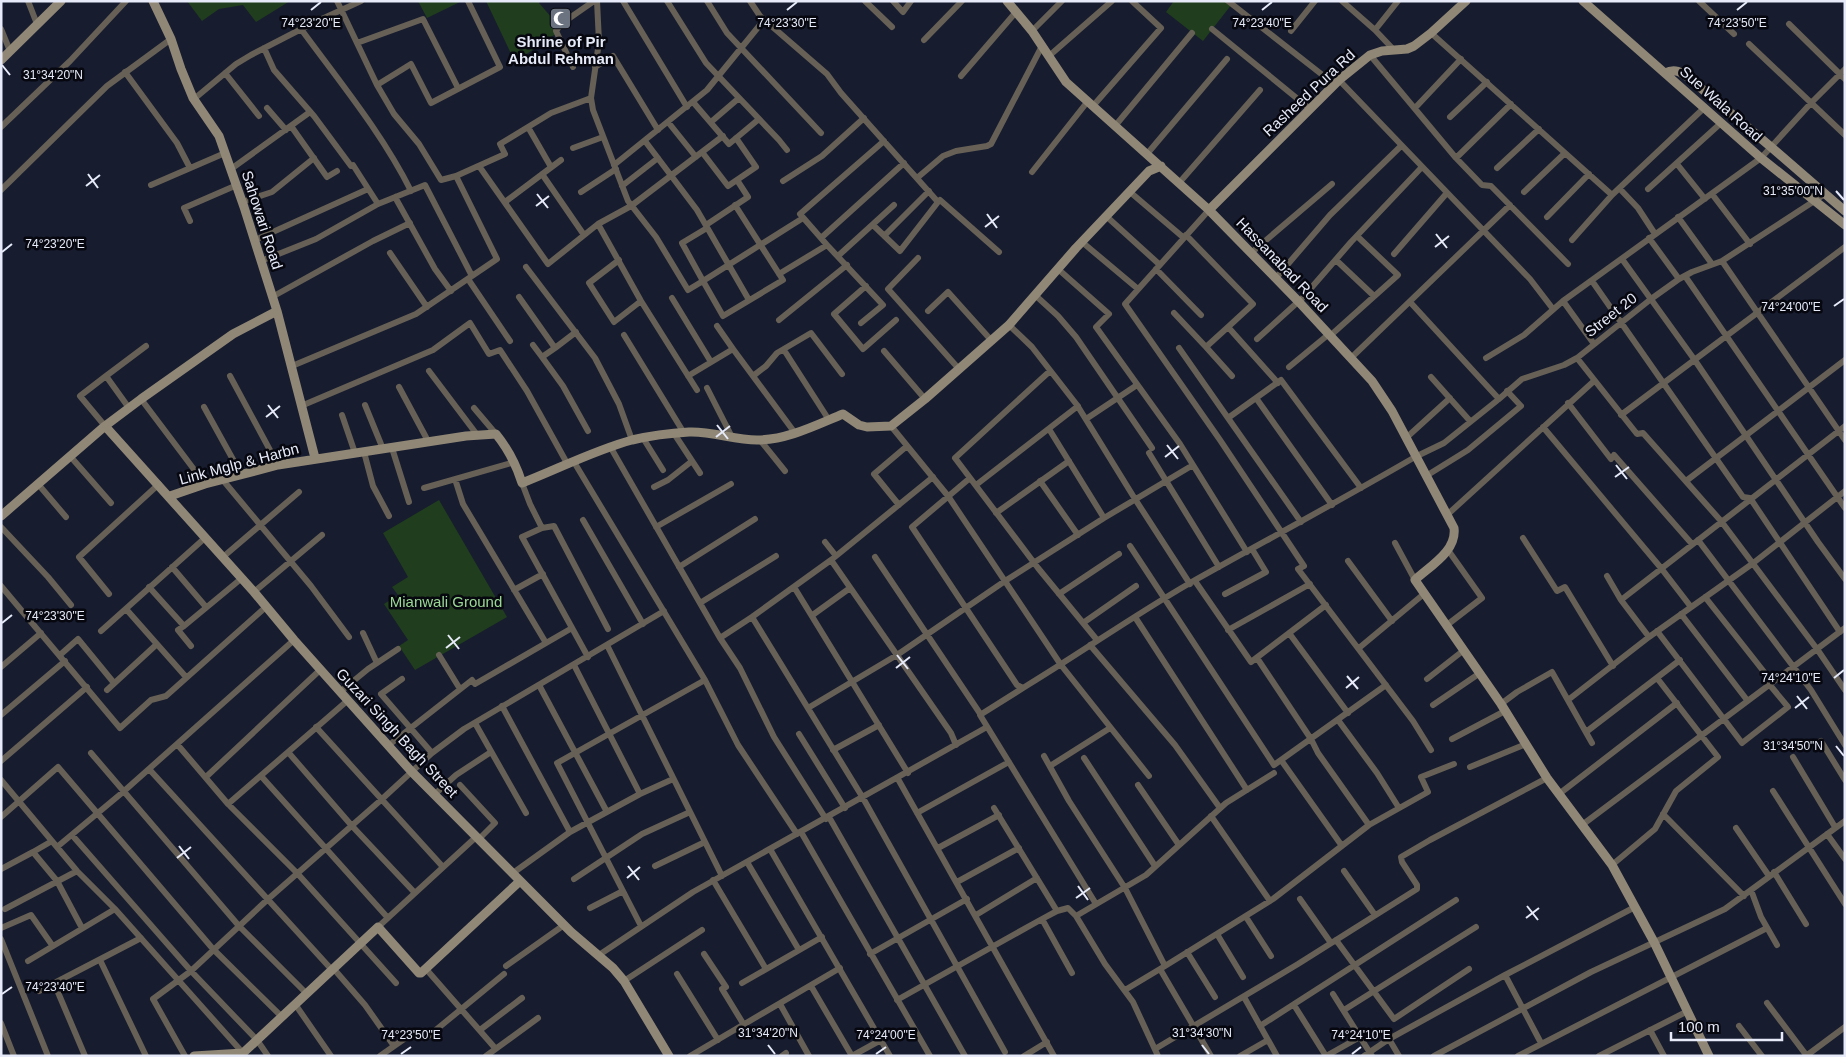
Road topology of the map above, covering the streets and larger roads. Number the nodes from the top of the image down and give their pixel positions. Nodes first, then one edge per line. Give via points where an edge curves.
1 (28, 1) edge
2 (61, 1) edge
3 (126, 1) edge
4 (153, 1) edge
5 (337, 1) edge
6 (361, 1) edge
7 (468, 1) edge
8 (595, 1) edge
9 (623, 1) edge
10 (667, 1) edge
11 (707, 1) edge
12 (750, 1) edge
13 (865, 1) edge
14 (892, 1) edge
15 (911, 1) edge
16 (962, 1) edge
17 (1062, 1) edge
18 (1112, 1) edge
19 (1132, 1) edge
20 (1228, 1) edge
21 (1314, 1) edge
22 (1342, 1) edge
23 (1398, 1) edge
24 (1466, 1) edge
25 (1582, 1) edge
26 (1699, 1) edge
27 (1008, 2) edge
28 (341, 10) junction
29 (1016, 12) junction
30 (764, 20) junction
31 (37, 24) junction
32 (1789, 24) dead end
33 (892, 27) dead end
34 (1, 29) edge
35 (301, 29) junction
36 (1212, 30) dead end
37 (1375, 30) junction
38 (1032, 31) junction
39 (1291, 31) dead end
40 (1192, 33) dead end
41 (1431, 33) junction
42 (1734, 34) dead end
43 (171, 39) junction
44 (924, 40) dead end
45 (357, 44) junction
46 (1749, 44) dead end
47 (1042, 46) junction
48 (264, 48) junction
49 (741, 48) junction
50 (1393, 49) junction
51 (10, 51) junction
52 (1370, 55) junction
53 (1049, 56) junction
54 (1227, 59) dead end
55 (1461, 59) junction
56 (1, 60) edge
57 (573, 67) dead end
58 (596, 67) junction
59 (125, 72) junction
60 (225, 73) junction
61 (1665, 73) junction
62 (1843, 74) edge
63 (718, 76) junction
64 (961, 76) dead end
65 (1336, 82) junction
66 (1487, 82) junction
67 (377, 85) junction
68 (458, 88) junction
69 (1260, 90) dead end
70 (591, 98) junction
71 (740, 98) junction
72 (194, 99) junction
73 (693, 102) junction
74 (1811, 103) junction
75 (1090, 104) junction
76 (1511, 104) junction
77 (687, 107) junction
78 (267, 108) dead end
79 (1415, 108) junction
80 (1704, 108) junction
81 (1310, 109) junction
82 (310, 112) junction
83 (259, 116) dead end
84 (1450, 117) dead end
85 (864, 118) junction
86 (759, 119) junction
87 (668, 122) junction
88 (710, 122) junction
89 (1721, 123) junction
90 (1115, 126) junction
91 (1, 127) edge
92 (528, 127) junction
93 (288, 128) junction
94 (1539, 129) junction
95 (658, 130) junction
96 (821, 133) dead end
97 (1845, 134) edge
98 (722, 136) junction
99 (603, 137) junction
100 (736, 138) junction
101 (645, 141) junction
102 (884, 141) junction
103 (1401, 146) junction
104 (1771, 146) junction
105 (573, 148) dead end
106 (786, 150) dead end
107 (225, 152) junction
108 (702, 152) junction
109 (1565, 153) junction
110 (1147, 154) junction
111 (696, 157) junction
112 (314, 158) junction
113 (658, 158) junction
114 (1456, 158) junction
115 (1761, 158) junction
116 (560, 160) dead end
117 (904, 163) junction
118 (1677, 164) junction
119 (479, 166) junction
120 (1161, 166) junction
121 (551, 167) junction
122 (615, 167) junction
123 (190, 168) junction
124 (1421, 168) junction
125 (1497, 168) dead end
126 (231, 169) junction
127 (337, 170) dead end
128 (1032, 172) dead end
129 (542, 174) junction
130 (1589, 174) junction
131 (456, 176) junction
132 (671, 176) junction
133 (917, 178) junction
134 (737, 180) junction
135 (783, 181) dead end
136 (1179, 183) junction
137 (1332, 184) dead end
138 (151, 185) dead end
139 (237, 185) junction
140 (622, 186) junction
141 (368, 189) junction
142 (1620, 189) junction
143 (1648, 189) dead end
144 (1, 190) edge
145 (411, 191) junction
146 (929, 191) junction
147 (581, 192) dead end
148 (1130, 192) junction
149 (1524, 192) dead end
150 (1446, 194) junction
151 (1712, 194) junction
152 (1825, 194) junction
153 (1612, 195) junction
154 (395, 197) junction
155 (1705, 199) junction
156 (1816, 200) junction
157 (242, 202) junction
158 (505, 202) junction
159 (938, 202) junction
160 (378, 204) junction
161 (735, 205) junction
162 (894, 205) dead end
163 (1510, 205) junction
164 (631, 206) junction
165 (1209, 210) junction
166 (1845, 212) edge
167 (1106, 216) junction
168 (1547, 217) dead end
169 (1678, 217) junction
170 (803, 218) junction
171 (190, 221) dead end
172 (410, 223) junction
173 (598, 224) junction
174 (872, 225) junction
175 (1845, 225) edge
176 (707, 227) junction
177 (1483, 232) junction
178 (584, 235) junction
179 (884, 236) junction
180 (1357, 236) junction
181 (1652, 236) junction
182 (1185, 237) junction
183 (821, 238) junction
184 (255, 240) junction
185 (1572, 240) dead end
186 (1082, 242) junction
187 (1750, 244) junction
188 (760, 245) junction
189 (827, 245) junction
190 (1845, 247) edge
191 (999, 252) dead end
192 (1250, 252) junction
193 (390, 253) dead end
194 (1394, 254) dead end
195 (838, 256) junction
196 (918, 258) dead end
197 (1622, 259) junction
198 (619, 260) junction
199 (1336, 260) junction
200 (261, 261) junction
201 (1722, 261) junction
202 (1568, 264) dead end
203 (1712, 264) junction
204 (729, 265) junction
205 (847, 265) junction
206 (526, 267) dead end
207 (1158, 267) junction
208 (1058, 269) junction
209 (779, 274) junction
210 (470, 278) junction
211 (1276, 278) junction
212 (1682, 278) junction
213 (1592, 280) junction
214 (704, 281) junction
215 (866, 286) junction
216 (1138, 289) junction
217 (451, 291) junction
218 (1035, 295) junction
219 (1374, 296) junction
220 (272, 297) junction
221 (519, 297) dead end
222 (672, 298) dead end
223 (1651, 299) junction
224 (750, 300) junction
225 (642, 301) junction
226 (1563, 301) junction
227 (1299, 302) junction
228 (1410, 302) junction
229 (427, 307) junction
230 (1553, 309) junction
231 (277, 311) junction
232 (928, 311) dead end
233 (1758, 312) junction
234 (1174, 313) dead end
235 (1202, 315) dead end
236 (779, 320) dead end
237 (896, 320) dead end
238 (861, 323) dead end
239 (1621, 323) junction
240 (1009, 325) junction
241 (717, 326) dead end
242 (1228, 327) junction
243 (576, 332) junction
244 (1330, 334) junction
245 (624, 335) dead end
246 (1726, 336) junction
247 (1257, 339) dead end
248 (991, 340) junction
249 (510, 341) dead end
250 (1594, 344) junction
251 (533, 345) dead end
252 (146, 346) dead end
253 (1206, 347) junction
254 (554, 348) junction
255 (1179, 348) dead end
256 (733, 349) junction
257 (784, 350) junction
258 (884, 351) dead end
259 (542, 357) junction
260 (1352, 358) junction
261 (1486, 358) dead end
262 (1577, 358) junction
263 (1694, 359) junction
264 (1845, 360) edge
265 (711, 362) junction
266 (292, 366) junction
267 (1289, 367) dead end
268 (960, 368) junction
269 (429, 371) dead end
270 (1050, 371) junction
271 (842, 374) dead end
272 (106, 376) junction
273 (230, 376) dead end
274 (688, 376) junction
275 (753, 376) junction
276 (1232, 376) dead end
277 (1431, 377) dead end
278 (1594, 381) junction
279 (1663, 382) junction
280 (1278, 383) junction
281 (1137, 385) junction
282 (398, 387) dead end
283 (1809, 387) junction
284 (708, 388) dead end
285 (698, 390) dead end
286 (1507, 391) junction
287 (1118, 397) junction
288 (1256, 398) junction
289 (1450, 398) junction
290 (141, 399) junction
291 (925, 399) junction
292 (1499, 400) junction
293 (1568, 403) junction
294 (365, 405) dead end
295 (301, 406) junction
296 (1078, 406) junction
297 (204, 407) dead end
298 (129, 408) junction
299 (474, 408) dead end
300 (1777, 411) junction
301 (342, 414) dead end
302 (1621, 415) junction
303 (1228, 418) junction
304 (1086, 419) junction
305 (829, 420) junction
306 (1470, 421) junction
307 (105, 426) junction
308 (890, 426) junction
309 (1845, 426) edge
310 (1543, 427) junction
311 (1049, 428) junction
312 (588, 431) dead end
313 (1838, 431) junction
314 (795, 433) junction
315 (496, 434) junction
316 (679, 434) junction
317 (1746, 435) junction
318 (478, 436) junction
319 (732, 437) junction
320 (643, 438) junction
321 (1406, 438) junction
322 (632, 440) junction
323 (760, 440) junction
324 (1845, 440) edge
325 (428, 441) junction
326 (907, 446) junction
327 (387, 448) junction
328 (611, 448) junction
329 (359, 452) junction
330 (1808, 454) junction
331 (70, 456) junction
332 (1415, 457) junction
333 (314, 458) junction
334 (1715, 459) junction
335 (692, 461) junction
336 (1069, 461) junction
337 (515, 462) junction
338 (278, 464) junction
339 (571, 464) junction
340 (1193, 465) junction
341 (663, 470) dead end
342 (785, 471) dead end
343 (700, 473) dead end
344 (241, 474) junction
345 (1426, 476) junction
346 (933, 477) junction
347 (970, 478) junction
348 (222, 479) junction
349 (455, 479) junction
350 (1776, 479) junction
351 (1040, 481) junction
352 (1166, 481) junction
353 (1686, 481) junction
354 (522, 483) junction
355 (38, 484) junction
356 (159, 484) junction
357 (205, 484) junction
358 (731, 484) dead end
359 (976, 486) junction
360 (654, 487) dead end
361 (424, 488) dead end
362 (1361, 488) junction
363 (299, 492) dead end
364 (1845, 492) edge
365 (170, 496) junction
366 (948, 496) junction
367 (1837, 497) junction
368 (1750, 498) junction
369 (1135, 499) junction
370 (410, 502) dead end
371 (111, 503) dead end
372 (899, 505) junction
373 (1332, 505) junction
374 (1845, 508) edge
375 (996, 513) junction
376 (1447, 515) junction
377 (1, 516) edge
378 (389, 516) dead end
379 (66, 517) dead end
380 (1104, 518) junction
381 (582, 520) dead end
382 (756, 520) dead end
383 (1721, 521) junction
384 (1301, 522) junction
385 (1806, 523) junction
386 (260, 525) junction
387 (1, 527) edge
388 (656, 527) junction
389 (542, 528) junction
390 (1281, 533) junction
391 (322, 535) dead end
392 (1078, 535) junction
393 (206, 537) junction
394 (1522, 538) dead end
395 (825, 542) dead end
396 (1695, 542) junction
397 (1780, 542) junction
398 (1394, 543) dead end
399 (1130, 546) dead end
400 (1250, 550) junction
401 (1448, 550) junction
402 (1120, 554) dead end
403 (776, 556) dead end
404 (875, 556) dead end
405 (223, 557) junction
406 (833, 558) junction
407 (1348, 560) dead end
408 (290, 561) junction
409 (1035, 564) junction
410 (1752, 564) junction
411 (172, 567) junction
412 (679, 567) junction
413 (1219, 568) junction
414 (1662, 568) junction
415 (542, 574) junction
416 (1607, 576) dead end
417 (242, 578) junction
418 (1845, 579) edge
419 (1415, 580) junction
420 (1005, 581) junction
421 (1192, 582) junction
422 (1728, 582) junction
423 (1310, 584) junction
424 (1, 586) edge
425 (1136, 586) dead end
426 (794, 587) junction
427 (149, 588) junction
428 (850, 588) junction
429 (514, 590) junction
430 (254, 592) junction
431 (1425, 593) junction
432 (109, 594) dead end
433 (1059, 594) junction
434 (1225, 594) dead end
435 (1705, 597) junction
436 (1165, 599) junction
437 (1621, 600) junction
438 (700, 603) junction
439 (71, 605) dead end
440 (1326, 605) junction
441 (267, 606) junction
442 (206, 607) junction
443 (1691, 607) junction
444 (126, 608) junction
445 (966, 608) junction
446 (664, 611) junction
447 (814, 614) dead end
448 (1681, 614) junction
449 (752, 617) junction
450 (1135, 617) junction
451 (1392, 621) junction
452 (1083, 623) junction
453 (642, 624) junction
454 (1447, 625) junction
455 (184, 626) junction
456 (572, 628) junction
457 (608, 629) dead end
458 (1228, 630) junction
459 (1843, 630) edge
460 (101, 631) dead end
461 (1657, 631) junction
462 (41, 633) junction
463 (363, 633) dead end
464 (1290, 633) junction
465 (926, 635) junction
466 (349, 637) dead end
467 (1649, 637) junction
468 (720, 638) junction
469 (294, 640) junction
470 (1097, 640) junction
471 (546, 643) junction
472 (157, 644) junction
473 (607, 645) junction
474 (1090, 645) junction
475 (191, 646) dead end
476 (1359, 648) junction
477 (1817, 649) junction
478 (398, 650) dead end
479 (1464, 650) junction
480 (60, 655) junction
481 (439, 655) dead end
482 (897, 655) junction
483 (588, 656) junction
484 (1257, 658) junction
485 (1680, 660) junction
486 (65, 661) junction
487 (377, 663) junction
488 (574, 665) junction
489 (1060, 665) junction
490 (1613, 666) junction
491 (1793, 666) junction
492 (1, 667) edge
493 (320, 670) junction
494 (1480, 673) junction
495 (186, 677) junction
496 (1657, 678) junction
497 (402, 679) dead end
498 (1427, 679) dead end
499 (706, 680) junction
500 (852, 681) junction
501 (114, 683) junction
502 (1770, 683) junction
503 (539, 685) junction
504 (1386, 685) junction
505 (87, 687) junction
506 (1023, 688) junction
507 (460, 689) junction
508 (106, 690) dead end
509 (1845, 690) edge
510 (340, 692) junction
511 (1568, 700) junction
512 (1747, 700) junction
513 (347, 701) junction
514 (1677, 704) junction
515 (1433, 705) dead end
516 (502, 706) junction
517 (808, 708) junction
518 (1503, 708) junction
519 (1348, 712) junction
520 (1, 715) edge
521 (981, 715) junction
522 (642, 717) junction
523 (1724, 718) junction
524 (1338, 720) junction
525 (474, 723) junction
526 (879, 725) junction
527 (316, 727) junction
528 (410, 727) junction
529 (987, 728) junction
530 (1110, 728) junction
531 (1586, 732) junction
532 (799, 734) dead end
533 (609, 735) junction
534 (1701, 735) junction
535 (1311, 739) junction
536 (1452, 739) dead end
537 (1592, 742) dead end
538 (1821, 742) dead end
539 (176, 744) junction
540 (1526, 744) junction
541 (389, 745) junction
542 (956, 746) junction
543 (1845, 746) edge
544 (834, 750) junction
545 (1431, 750) dead end
546 (288, 752) junction
547 (432, 752) junction
548 (491, 752) junction
549 (91, 753) dead end
550 (575, 753) junction
551 (1044, 756) dead end
552 (1793, 757) dead end
553 (1084, 758) dead end
554 (1281, 760) junction
555 (1, 761) edge
556 (1009, 762) junction
557 (1454, 764) dead end
558 (1050, 766) junction
559 (1470, 767) dead end
560 (149, 769) junction
561 (411, 771) junction
562 (908, 773) junction
563 (1274, 773) dead end
564 (261, 776) junction
565 (1149, 776) dead end
566 (206, 777) junction
567 (1547, 778) junction
568 (673, 779) junction
569 (898, 779) junction
570 (1, 780) edge
571 (1845, 780) edge
572 (1138, 784) dead end
573 (460, 785) dead end
574 (1247, 790) junction
575 (1773, 791) dead end
576 (123, 792) junction
577 (435, 794) junction
578 (640, 794) junction
579 (1559, 794) junction
580 (863, 798) junction
581 (381, 800) junction
582 (20, 801) junction
583 (228, 804) junction
584 (845, 808) junction
585 (994, 808) dead end
586 (1220, 808) junction
587 (1399, 808) junction
588 (607, 812) junction
589 (690, 812) junction
590 (526, 813) dead end
591 (917, 813) junction
592 (97, 814) junction
593 (1663, 814) junction
594 (999, 815) junction
595 (1211, 816) junction
596 (1, 817) edge
597 (828, 818) junction
598 (1845, 821) edge
599 (588, 822) junction
600 (1369, 825) junction
601 (1582, 825) junction
602 (352, 826) junction
603 (1836, 827) junction
604 (1736, 828) dead end
605 (570, 832) junction
606 (799, 833) junction
607 (1827, 834) junction
608 (72, 835) junction
609 (477, 838) junction
610 (52, 841) junction
611 (705, 842) junction
612 (1179, 845) junction
613 (1342, 846) junction
614 (57, 847) junction
615 (938, 848) junction
616 (1019, 848) junction
617 (1807, 848) junction
618 (326, 849) junction
619 (770, 849) junction
620 (33, 852) junction
621 (606, 857) junction
622 (1845, 859) edge
623 (747, 862) junction
624 (1612, 865) junction
625 (655, 866) dead end
626 (1155, 866) junction
627 (443, 868) junction
628 (1, 869) edge
629 (78, 871) junction
630 (1344, 871) dead end
631 (297, 873) junction
632 (512, 873) junction
633 (1771, 874) junction
634 (722, 876) junction
635 (1037, 878) junction
636 (574, 879) dead end
637 (714, 880) junction
638 (57, 881) junction
639 (520, 881) junction
640 (957, 882) junction
641 (1125, 888) junction
642 (1751, 890) junction
643 (624, 891) junction
644 (415, 893) junction
645 (1744, 896) junction
646 (967, 899) junction
647 (1300, 899) dead end
648 (267, 900) junction
649 (1456, 900) dead end
650 (1270, 901) junction
651 (1096, 904) junction
652 (1845, 904) edge
653 (1635, 907) junction
654 (590, 908) dead end
655 (5, 909) dead end
656 (115, 909) junction
657 (1057, 911) junction
658 (976, 914) junction
659 (1375, 915) junction
660 (1076, 916) junction
661 (1246, 916) junction
662 (388, 918) junction
663 (932, 919) junction
664 (1042, 919) junction
665 (1806, 924) dead end
666 (564, 925) junction
667 (240, 926) junction
668 (641, 926) junction
669 (378, 927) junction
670 (1476, 927) dead end
671 (1, 928) edge
672 (82, 928) junction
673 (1767, 928) junction
674 (702, 930) dead end
675 (1217, 934) junction
676 (822, 937) junction
677 (141, 938) junction
678 (898, 938) junction
679 (1, 939) edge
680 (1333, 942) junction
681 (1654, 942) junction
682 (360, 943) junction
683 (52, 945) junction
684 (1777, 945) dead end
685 (994, 946) junction
686 (213, 949) junction
687 (799, 950) junction
688 (1187, 952) junction
689 (704, 954) dead end
690 (870, 954) junction
691 (599, 955) junction
692 (1271, 956) dead end
693 (100, 960) junction
694 (28, 961) dead end
695 (506, 966) dead end
696 (958, 966) junction
697 (1355, 966) junction
698 (1163, 967) junction
699 (840, 968) junction
700 (332, 969) junction
701 (426, 969) junction
702 (1469, 969) dead end
703 (766, 970) junction
704 (191, 972) junction
705 (1072, 973) dead end
706 (504, 974) dead end
707 (677, 974) dead end
708 (1506, 975) junction
709 (1671, 976) junction
710 (1243, 977) dead end
711 (624, 981) junction
712 (178, 982) junction
713 (396, 983) dead end
714 (742, 983) dead end
715 (924, 985) junction
716 (810, 986) junction
717 (57, 990) dead end
718 (1125, 990) junction
719 (39, 991) dead end
720 (1374, 991) junction
721 (306, 993) junction
722 (1333, 994) dead end
723 (1215, 997) dead end
724 (1244, 997) junction
725 (522, 998) dead end
726 (897, 1000) junction
727 (1767, 1003) dead end
728 (296, 1004) junction
729 (780, 1004) junction
730 (1294, 1004) junction
731 (1523, 1008) junction
732 (461, 1009) junction
733 (1344, 1010) junction
734 (1688, 1011) junction
735 (282, 1017) junction
736 (538, 1018) dead end
737 (1, 1023) edge
738 (744, 1025) junction
739 (1260, 1026) junction
740 (1739, 1026) dead end
741 (1194, 1027) junction
742 (1845, 1027) edge
743 (480, 1030) junction
744 (1650, 1030) junction
745 (1360, 1036) junction
746 (406, 1038) dead end
747 (426, 1038) dead end
748 (1389, 1039) junction
749 (257, 1040) junction
750 (718, 1040) junction
751 (881, 1040) junction
752 (1268, 1040) junction
753 (1047, 1042) junction
754 (1541, 1043) junction
755 (394, 1046) junction
756 (495, 1048) junction
757 (1155, 1049) junction
758 (1005, 1052) dead end
759 (243, 1053) junction
760 (1369, 1054) edge
761 (14, 1056) edge
762 (48, 1056) edge
763 (86, 1056) edge
764 (146, 1056) edge
765 (185, 1056) edge
766 (194, 1056) edge
767 (268, 1056) edge
768 (330, 1056) edge
769 (380, 1056) edge
770 (486, 1056) edge
771 (669, 1056) edge
772 (690, 1056) edge
773 (809, 1056) edge
774 (852, 1056) edge
775 (890, 1056) edge
776 (930, 1056) edge
777 (965, 1056) edge
778 (1024, 1056) edge
779 (1054, 1056) edge
780 (1158, 1056) edge
781 (1211, 1056) edge
782 (1240, 1056) edge
783 (1278, 1056) edge
784 (1326, 1056) edge
785 (1399, 1056) edge
786 (1434, 1056) edge
787 (1518, 1056) edge
788 (1599, 1056) edge
789 (1664, 1056) edge
790 (1709, 1056) edge
791 (1762, 1056) edge
792 (1806, 1056) edge

1 - 31 street
2 - 31 street
3 - 91 street
4 - 43 street, Sahowari Road
5 - 28 street
6 - 28 street
7 - 68 street via 500,67
8 - 57 street via 560,24 556,31
8 - 58 street via 599,42
9 - 77 street
10 - 63 street via 706,64
11 - 49 street via 727,33
12 - 30 street
13 - 33 street
14 - 15 street via 902,12
16 - 44 street
17 - 38 street
18 - 53 street
19 - 75 street via 1161,28
20 - 65 street
21 - 39 street
22 - 37 street
23 - 37 street
24 - 41 street, Rasheed Pura Rd
25 - 61 street, Sue Wala Road
26 - 42 street
27 - 29 street, Hassanabad Road
28 - 35 street
28 - 45 street
29 - 38 street, Hassanabad Road
29 - 64 street
30 - 49 street
30 - 85 street via 827,74
31 - 51 street
32 - 62 street
34 - 51 street
35 - 48 street
35 - 145 street via 367,120
36 - 81 street
37 - 50 street
38 - 47 street, Hassanabad Road
40 - 90 street
41 - 50 street, Rasheed Pura Rd via 1411,48
41 - 55 street
43 - 59 street
43 - 72 street, Sahowari Road
45 - 67 street
45 - 68 street via 423,19
46 - 74 street
47 - 53 street, Hassanabad Road
47 - 133 street via 990,144 943,156
48 - 60 street
48 - 82 street via 274,70
49 - 63 street
49 - 96 street
50 - 52 street, Rasheed Pura Rd
51 - 56 street
52 - 65 street, Rasheed Pura Rd
52 - 79 street
53 - 75 street, Hassanabad Road via 1066,82
54 - 110 street
55 - 66 street
55 - 79 street
58 - 70 street
58 - 95 street via 613,56
59 - 123 street via 177,143
59 - 144 street
60 - 72 street
60 - 83 street
61 - 80 street, Sue Wala Road
61 - 104 street via 1681,72
62 - 74 street
63 - 71 street
63 - 73 street
65 - 81 street, Rasheed Pura Rd
65 - 103 street
66 - 76 street
66 - 84 street
67 - 68 street via 411,64 431,103
67 - 131 street via 441,180
69 - 136 street
70 - 92 street via 551,113
70 - 99 street
71 - 86 street
71 - 88 street
72 - 107 street, Sahowari Road via 219,136
73 - 77 street
73 - 88 street
74 - 97 street
74 - 104 street
75 - 90 street, Hassanabad Road
75 - 128 street
76 - 94 street
76 - 114 street
77 - 87 street
78 - 93 street
79 - 114 street
80 - 89 street, Sue Wala Road
80 - 142 street
81 - 165 street, Rasheed Pura Rd
82 - 93 street
82 - 141 street via 350,166 353,164
85 - 102 street
85 - 135 street via 822,156
86 - 100 street
86 - 106 street
87 - 95 street
87 - 111 street
88 - 98 street
89 - 115 street, Sue Wala Road
89 - 118 street
90 - 110 street, Hassanabad Road
92 - 119 street via 500,144 505,154
92 - 121 street
93 - 112 street
93 - 126 street
94 - 109 street
94 - 125 street
95 - 101 street
98 - 100 street via 729,144
98 - 108 street
99 - 105 street
99 - 122 street
100 - 134 street via 756,167
101 - 113 street
101 - 122 street
102 - 117 street
102 - 170 street via 800,214
103 - 124 street
103 - 211 street via 1330,215
104 - 115 street
104 - 152 street
107 - 123 street
107 - 126 street, Sahowari Road
108 - 111 street
108 - 134 street via 728,186
109 - 130 street
109 - 149 street
110 - 120 street, Hassanabad Road
111 - 132 street
112 - 127 street via 327,177
112 - 157 street via 272,192
113 - 132 street
113 - 140 street
114 - 163 street via 1482,185 1491,186
115 - 151 street
115 - 156 street, Sue Wala Road
116 - 121 street
117 - 133 street
117 - 183 street
118 - 143 street
118 - 155 street
119 - 131 street
119 - 158 street
120 - 136 street, Hassanabad Road
120 - 148 street via 1149,171
121 - 129 street
122 - 140 street
122 - 147 street
123 - 138 street
124 - 150 street
124 - 180 street
126 - 139 street, Sahowari Road
129 - 158 street
129 - 178 street
130 - 153 street
130 - 168 street
131 - 210 street via 497,259
132 - 164 street
132 - 176 street
133 - 146 street
134 - 161 street via 748,197
136 - 165 street, Hassanabad Road
137 - 192 street
139 - 157 street, Sahowari Road
139 - 171 street via 184,208
140 - 164 street
141 - 160 street
141 - 184 street
142 - 153 street
142 - 181 street via 1638,208
145 - 154 street
145 - 210 street via 425,185
146 - 159 street
146 - 179 street
148 - 167 street
148 - 182 street
150 - 177 street
150 - 194 street
151 - 155 street
151 - 187 street
152 - 156 street, Street 20
152 - 166 street
153 - 185 street
154 - 160 street
154 - 172 street
155 - 169 street
156 - 175 street, Sue Wala Road
156 - 187 street, Street 20
157 - 184 street, Sahowari Road
158 - 178 street via 548,264
159 - 179 street via 900,251
159 - 191 street via 940,200
160 - 200 street via 316,239
161 - 176 street
161 - 188 street
162 - 174 street
163 - 177 street
163 - 202 street
164 - 173 street
164 - 214 street via 656,237 688,290
165 - 182 street
165 - 192 street, Hassanabad Road
167 - 186 street
167 - 207 street
169 - 181 street
169 - 203 street
170 - 183 street
170 - 188 street
172 - 217 street
172 - 220 street
173 - 178 street
173 - 198 street
174 - 179 street
174 - 195 street
176 - 204 street
176 - 214 street via 682,243
177 - 228 street
177 - 230 street
180 - 199 street
180 - 219 street via 1398,275
181 - 197 street
181 - 212 street
182 - 207 street
182 - 242 street via 1253,304
183 - 189 street
184 - 200 street, Sahowari Road
186 - 208 street
186 - 216 street
187 - 201 street, Street 20
188 - 204 street
188 - 209 street
189 - 195 street
189 - 209 street
190 - 233 street
192 - 211 street, Hassanabad Road
193 - 229 street
195 - 205 street
196 - 268 street via 888,289
197 - 213 street
197 - 223 street
198 - 225 street
198 - 225 street via 589,283 614,322
199 - 219 street
199 - 227 street
200 - 220 street, Sahowari Road
201 - 203 street, Street 20
201 - 233 street
203 - 212 street, Street 20
204 - 214 street
204 - 224 street
205 - 215 street
205 - 236 street
206 - 243 street
207 - 216 street
207 - 235 street
208 - 218 street
208 - 281 street via 1109,314 1096,327
209 - 224 street via 783,280
210 - 217 street
210 - 249 street
211 - 227 street, Hassanabad Road
212 - 223 street, Street 20
212 - 246 street
213 - 226 street
213 - 239 street
214 - 224 street via 723,316
215 - 237 street via 834,314 863,349
215 - 238 street via 883,304
216 - 390 street via 1125,304
217 - 229 street
218 - 240 street
218 - 287 street via 1076,337
219 - 244 street
220 - 231 street, Sahowari Road
221 - 254 street
222 - 265 street
223 - 239 street, Street 20
223 - 263 street
225 - 274 street
226 - 230 street
226 - 250 street
227 - 244 street, Hassanabad Road
227 - 247 street
228 - 260 street
228 - 292 street
229 - 266 street
230 - 261 street via 1524,335
231 - 266 street, Sahowari Road
231 - 290 street via 233,334
232 - 248 street via 948,292
233 - 246 street
233 - 283 street
234 - 253 street
239 - 250 street, Street 20
239 - 279 street
240 - 248 street
240 - 270 street via 1032,347
241 - 256 street
242 - 253 street
242 - 280 street
243 - 254 street
243 - 322 street via 595,358 619,404
244 - 260 street, Hassanabad Road
244 - 267 street
245 - 316 street
246 - 263 street
246 - 300 street
248 - 268 street
250 - 262 street, Street 20
251 - 259 street
252 - 272 street
253 - 276 street
254 - 259 street
255 - 303 street
256 - 265 street
256 - 275 street
257 - 271 street via 811,333
257 - 275 street
257 - 305 street
258 - 291 street
259 - 312 street via 563,386
260 - 321 street, Hassanabad Road via 1372,381
262 - 278 street
262 - 286 street, Street 20 via 1522,378
263 - 279 street
263 - 317 street
264 - 283 street
265 - 274 street
266 - 295 street, Sahowari Road
268 - 291 street
269 - 318 street
270 - 296 street
270 - 347 street via 955,458
272 - 298 street
272 - 307 street via 80,396
273 - 338 street
274 - 285 street
275 - 314 street
277 - 289 street
278 - 293 street
278 - 302 street
279 - 302 street
279 - 334 street
280 - 288 street
280 - 362 street via 1281,380
281 - 287 street
281 - 340 street
282 - 325 street
283 - 300 street
283 - 313 street
284 - 319 street
286 - 292 street, Street 20
286 - 345 street via 1521,406 1468,450
287 - 304 street
287 - 352 street
288 - 303 street
288 - 373 street
289 - 306 street
289 - 321 street
290 - 298 street
290 - 357 street
291 - 308 street
292 - 306 street, Street 20
293 - 310 street
293 - 396 street via 1611,459 1614,455
294 - 327 street
295 - 333 street, Sahowari Road
295 - 339 street via 433,350 470,323 489,354 500,350
296 - 304 street
296 - 311 street
297 - 344 street
298 - 307 street
299 - 315 street
300 - 317 street
300 - 330 street
301 - 329 street
302 - 353 street via 1637,434 1643,433
303 - 384 street
304 - 369 street
305 - 308 street via 844,414 859,425
305 - 314 street
306 - 332 street, Street 20 via 1444,443
307 - 331 street
307 - 356 street, Guzari Singh Bagh Street
308 - 326 street
309 - 313 street
310 - 376 street
310 - 414 street
311 - 336 street
311 - 359 street
313 - 324 street
313 - 330 street
314 - 323 street
315 - 318 street, Link Mglp & Harbn
315 - 337 street
316 - 319 street via 712,433
316 - 320 street
316 - 335 street
317 - 334 street
317 - 350 street
318 - 325 street, Link Mglp & Harbn
319 - 323 street
320 - 322 street
320 - 341 street
321 - 332 street, Hassanabad Road
322 - 328 street
323 - 342 street
325 - 327 street, Link Mglp & Harbn
326 - 346 street
326 - 372 street via 874,474
327 - 329 street, Link Mglp & Harbn
327 - 370 street
328 - 339 street
328 - 388 street
329 - 333 street, Link Mglp & Harbn
329 - 378 street
330 - 350 street
330 - 367 street
331 - 355 street
331 - 371 street
332 - 345 street, Hassanabad Road
332 - 362 street, Street 20
333 - 338 street, Link Mglp & Harbn
334 - 353 street
334 - 368 street via 1743,498
335 - 343 street
335 - 360 street
336 - 351 street
336 - 380 street
337 - 349 street
337 - 354 street
338 - 344 street, Link Mglp & Harbn
339 - 354 street
339 - 446 street
340 - 352 street
340 - 400 street
344 - 348 street, Link Mglp & Harbn
345 - 376 street, Hassanabad Road
346 - 366 street
346 - 372 street
347 - 359 street
347 - 366 street
348 - 357 street, Link Mglp & Harbn
348 - 386 street
349 - 361 street
349 - 429 street via 464,504
350 - 368 street
350 - 385 street
351 - 375 street
351 - 392 street
352 - 369 street
352 - 413 street
353 - 383 street
354 - 389 street
355 - 377 street
355 - 379 street
356 - 365 street, Guzari Singh Bagh Street
356 - 432 street via 79,558
357 - 365 street, Link Mglp & Harbn
358 - 388 street
359 - 375 street
362 - 373 street, Street 20
363 - 386 street
364 - 367 street
365 - 393 street, Guzari Singh Bagh Street
366 - 420 street
366 - 445 street via 912,527
367 - 374 street
367 - 385 street
368 - 383 street
368 - 397 street
369 - 380 street
369 - 421 street
372 - 406 street
373 - 384 street, Street 20
375 - 409 street
376 - 401 street, Hassanabad Road via 1455,536
380 - 392 street
381 - 453 street
382 - 412 street
383 - 396 street
383 - 410 street
384 - 390 street, Street 20
385 - 397 street
385 - 418 street
386 - 405 street
386 - 408 street
387 - 439 street
388 - 412 street
389 - 415 street via 522,537
389 - 457 street via 554,526
390 - 400 street, Street 20
390 - 423 street via 1304,566 1298,569
391 - 408 street
392 - 409 street
393 - 405 street, Guzari Singh Bagh Street
393 - 411 street
394 - 490 street via 1558,591 1566,587
395 - 406 street
396 - 414 street
396 - 422 street
397 - 410 street
397 - 459 street
398 - 419 street
399 - 436 street
400 - 413 street, Street 20
400 - 434 street via 1266,572
401 - 419 street
401 - 454 street via 1482,598
402 - 433 street
403 - 438 street
404 - 465 street
405 - 417 street, Guzari Singh Bagh Street
406 - 426 street
406 - 428 street
407 - 451 street
408 - 430 street
408 - 466 street
409 - 420 street
409 - 433 street
410 - 422 street
410 - 477 street
411 - 427 street
411 - 442 street
412 - 438 street
413 - 421 street, Street 20
414 - 437 street
414 - 443 street
415 - 429 street
415 - 456 street
416 - 437 street
417 - 430 street, Guzari Singh Bagh Street
417 - 442 street
419 - 431 street
420 - 445 street
420 - 489 street
421 - 436 street, Street 20
421 - 458 street
422 - 435 street
422 - 491 street
423 - 440 street
423 - 458 street
424 - 462 street
425 - 452 street
426 - 449 street
426 - 500 street
427 - 444 street
427 - 455 street
428 - 447 street
428 - 482 street
429 - 471 street
430 - 441 street, Guzari Singh Bagh Street
431 - 451 street
431 - 454 street
433 - 452 street
435 - 443 street
435 - 502 street
436 - 450 street, Street 20
436 - 554 street via 1274,765
437 - 467 street
438 - 468 street
440 - 464 street
440 - 476 street
441 - 469 street, Guzari Singh Bagh Street
441 - 495 street
442 - 455 street
443 - 448 street
444 - 460 street
444 - 472 street
445 - 465 street
445 - 506 street via 1017,685
446 - 453 street
446 - 499 street
448 - 461 street
448 - 512 street
449 - 468 street
449 - 517 street
450 - 470 street, Street 20
450 - 574 street
451 - 476 street
452 - 470 street
453 - 473 street
454 - 479 street
455 - 475 street via 178,630
456 - 471 street
456 - 483 street
458 - 484 street via 1251,662
459 - 477 street
461 - 467 street
461 - 485 street
462 - 480 street
462 - 492 street
463 - 487 street
464 - 484 street
464 - 519 street
465 - 482 street
465 - 521 street
467 - 490 street
468 - 597 street via 740,668 774,737
469 - 493 street, Guzari Singh Bagh Street
469 - 539 street
470 - 474 street, Street 20
471 - 507 street via 475,684 472,680
472 - 495 street
472 - 501 street
473 - 483 street
473 - 522 street
474 - 489 street, Street 20
474 - 586 street via 1175,745
476 - 504 street
477 - 491 street
477 - 509 street
478 - 487 street
479 - 494 street
479 - 498 street
480 - 486 street
480 - 501 street via 78,639
481 - 507 street
482 - 500 street
482 - 542 street via 951,733
483 - 488 street
484 - 535 street
485 - 496 street
485 - 523 street
486 - 505 street
486 - 520 street
487 - 510 street
488 - 503 street
488 - 533 street
489 - 506 street, Street 20
489 - 530 street
490 - 511 street
491 - 502 street
491 - 543 street via 1812,690
493 - 510 street, Guzari Singh Bagh Street
493 - 566 street
494 - 515 street
494 - 518 street
495 - 505 street via 166,696 151,700 120,728
496 - 514 street
496 - 531 street
497 - 528 street via 381,694
499 - 522 street
499 - 606 street via 738,745
500 - 517 street
500 - 526 street
501 - 508 street
502 - 512 street
502 - 523 street via 1788,707 1742,744
503 - 516 street
503 - 550 street
504 - 519 street
504 - 545 street
505 - 555 street
506 - 521 street, Street 20
507 - 528 street
510 - 513 street, Guzari Singh Bagh Street
511 - 518 street via 1552,672 1517,692
511 - 531 street
512 - 523 street
513 - 527 street
513 - 541 street, Guzari Singh Bagh Street
514 - 534 street
514 - 579 street
516 - 525 street
516 - 605 street
517 - 544 street
518 - 536 street
518 - 540 street
519 - 524 street
521 - 529 street
522 - 533 street
522 - 568 street
523 - 534 street
524 - 535 street
524 - 587 street
525 - 547 street
525 - 548 street
526 - 544 street
526 - 562 street
527 - 546 street
527 - 581 street
528 - 541 street
528 - 547 street
529 - 542 street
529 - 556 street
530 - 558 street
530 - 565 street
531 - 537 street
532 - 584 street
533 - 550 street
533 - 578 street
534 - 593 street via 1718,757 1676,791
534 - 601 street
535 - 554 street
535 - 600 street
538 - 571 street
539 - 560 street
539 - 566 street
540 - 559 street
540 - 567 street
541 - 561 street, Guzari Singh Bagh Street
542 - 562 street
544 - 580 street
546 - 564 street
546 - 602 street
547 - 561 street
548 - 577 street via 456,775
548 - 590 street
549 - 576 street
550 - 588 street
550 - 599 street via 557,764
551 - 558 street
552 - 603 street
553 - 626 street
554 - 613 street
556 - 591 street
556 - 651 street
557 - 587 street via 1421,777 1428,792
558 - 641 street
560 - 576 street
560 - 648 street
561 - 577 street, Guzari Singh Bagh Street
561 - 581 street
562 - 569 street
563 - 574 street
564 - 583 street
564 - 618 street
566 - 583 street
567 - 579 street
567 - 659 street via 1402,857 1417,889
568 - 578 street
568 - 589 street
569 - 580 street
569 - 591 street
570 - 582 street
572 - 612 street
573 - 609 street via 496,823
574 - 586 street
575 - 617 street
576 - 592 street
576 - 667 street
577 - 609 street, Guzari Singh Bagh Street
578 - 588 street
579 - 601 street
580 - 584 street
580 - 663 street
581 - 602 street
581 - 627 street
582 - 592 street via 58,767
582 - 596 street
582 - 610 street
583 - 631 street
584 - 597 street
585 - 594 street
586 - 595 street
587 - 600 street
588 - 599 street
589 - 611 street
589 - 621 street via 642,834
591 - 615 street
592 - 608 street
592 - 686 street
593 - 624 street via 1655,829
593 - 645 street
594 - 615 street
594 - 616 street
595 - 612 street
595 - 650 street
597 - 606 street
597 - 678 street
598 - 603 street
599 - 605 street
599 - 621 street
600 - 613 street
601 - 624 street
602 - 618 street
602 - 644 street
603 - 607 street
604 - 633 street
605 - 632 street
606 - 619 street
606 - 690 street
607 - 617 street
607 - 622 street
608 - 614 street
608 - 704 street
609 - 627 street
609 - 632 street, Guzari Singh Bagh Street
610 - 614 street
610 - 620 street
611 - 625 street
611 - 634 street
612 - 626 street
613 - 650 street
614 - 629 street
615 - 640 street
616 - 635 street
616 - 640 street
617 - 633 street
617 - 652 street
618 - 631 street
618 - 662 street
619 - 623 street
619 - 676 street
620 - 628 street
620 - 638 street
621 - 636 street
621 - 643 street
623 - 634 street
623 - 687 street
624 - 653 street
626 - 641 street
627 - 644 street
629 - 638 street
629 - 656 street
630 - 659 street
631 - 648 street
631 - 682 street
632 - 639 street, Guzari Singh Bagh Street
633 - 642 street
633 - 665 street
634 - 637 street
635 - 657 street
635 - 658 street
637 - 668 street
637 - 703 street
638 - 655 street
638 - 672 street
639 - 666 street, Guzari Singh Bagh Street
639 - 701 street
640 - 646 street
641 - 651 street
641 - 698 street
642 - 645 street
642 - 673 street
643 - 654 street
643 - 668 street
644 - 662 street
645 - 681 street via 1725,909
646 - 658 street
646 - 663 street
647 - 680 street
648 - 667 street
648 - 700 street
649 - 697 street
650 - 661 street
651 - 660 street
653 - 681 street
653 - 708 street
656 - 672 street
656 - 677 street
657 - 660 street via 1068,908
657 - 664 street
658 - 685 street
659 - 680 street
660 - 718 street
661 - 675 street
661 - 692 street
662 - 669 street
663 - 678 street
663 - 696 street
664 - 685 street
664 - 705 street
666 - 691 street, Guzari Singh Bagh Street
666 - 695 street
667 - 686 street
667 - 721 street
668 - 691 street
669 - 682 street
669 - 701 street via 419,974
670 - 720 street
671 - 683 street via 31,915
672 - 683 street
673 - 684 street
673 - 709 street
674 - 711 street
675 - 688 street
675 - 710 street
676 - 687 street
676 - 699 street
677 - 693 street
677 - 712 street
678 - 690 street
678 - 715 street
679 - 762 street
680 - 697 street
680 - 724 street
681 - 709 street
681 - 731 street
682 - 700 street
682 - 713 street
683 - 694 street
685 - 696 street
685 - 753 street
686 - 704 street
686 - 735 street
687 - 703 street
688 - 698 street
688 - 723 street
689 - 738 street via 726,987 722,989
690 - 726 street
691 - 711 street, Guzari Singh Bagh Street
693 - 719 street
693 - 764 street
696 - 715 street
696 - 758 street
697 - 720 street
697 - 730 street
698 - 718 street
698 - 741 street
699 - 716 street
699 - 751 street
700 - 721 street
700 - 755 street
701 - 732 street
702 - 720 street via 1394,1019
703 - 714 street
704 - 712 street
704 - 749 street
706 - 732 street
707 - 750 street
708 - 731 street
708 - 748 street
709 - 734 street
709 - 754 street
711 - 771 street, Guzari Singh Bagh Street
712 - 759 street
712 - 765 street via 153,999
715 - 726 street
715 - 777 street
716 - 729 street
716 - 774 street
717 - 763 street
718 - 757 street
720 - 733 street
721 - 728 street
722 - 733 street
724 - 739 street
724 - 741 street
725 - 743 street
726 - 776 street
727 - 792 street
728 - 735 street
728 - 768 street
729 - 738 street
729 - 773 street
730 - 739 street
730 - 784 street
731 - 754 street
731 - 786 street
732 - 743 street
732 - 747 street
733 - 745 street
734 - 744 street
734 - 790 street
735 - 749 street
736 - 756 street
737 - 761 street
738 - 750 street
739 - 752 street
740 - 791 street
741 - 757 street
741 - 781 street
742 - 792 street
743 - 756 street
744 - 788 street
744 - 789 street
745 - 760 street
745 - 784 street
746 - 755 street
748 - 760 street
748 - 785 street
749 - 759 street
749 - 767 street
750 - 772 street
751 - 774 street
751 - 775 street
752 - 782 street
752 - 783 street
753 - 778 street
753 - 779 street
754 - 787 street
755 - 769 street
756 - 770 street
757 - 780 street
759 - 766 street

